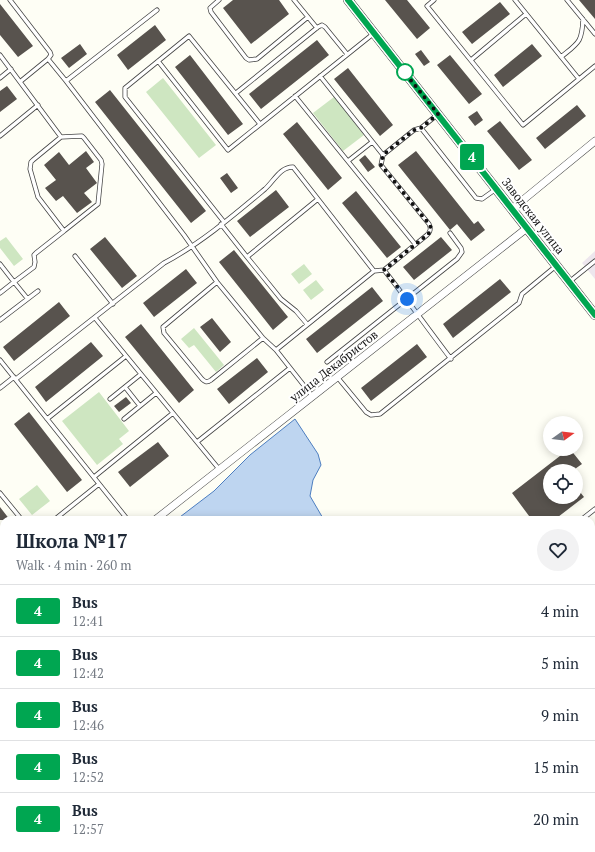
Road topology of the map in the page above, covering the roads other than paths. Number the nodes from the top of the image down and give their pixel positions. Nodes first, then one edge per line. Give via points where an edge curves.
1 (10, 0) edge
2 (219, 0) edge
3 (294, 0) edge
4 (348, 0) edge
5 (434, 0) edge
6 (515, 0) edge
7 (567, 0) edge
8 (156, 10) dead end
9 (526, 14) junction
10 (308, 17) junction
11 (583, 19) junction
12 (316, 28) junction
13 (374, 33) junction
14 (595, 34) edge
15 (347, 54) junction
16 (0, 55) edge
17 (561, 57) junction
18 (48, 59) junction
19 (470, 60) junction
20 (158, 62) junction
21 (595, 66) edge
22 (11, 69) junction
23 (320, 76) junction
24 (0, 78) edge
25 (579, 79) junction
26 (21, 81) junction
27 (66, 81) junction
28 (236, 93) junction
29 (295, 96) junction
30 (38, 106) junction
31 (438, 114) junction
32 (260, 124) junction
33 (421, 128) junction
34 (0, 136) edge
35 (61, 137) junction
36 (595, 141) edge
37 (372, 142) junction
38 (383, 155) junction
39 (348, 162) junction
40 (496, 188) junction
41 (318, 199) junction
42 (512, 209) junction
43 (222, 223) junction
44 (527, 228) junction
45 (64, 231) junction
46 (450, 233) dead end
47 (415, 244) junction
48 (192, 248) junction
49 (76, 256) dead end
50 (247, 257) junction
51 (595, 261) edge
52 (0, 264) edge
53 (556, 266) junction
54 (384, 270) junction
55 (374, 271) junction
56 (14, 282) junction
57 (217, 282) junction
58 (569, 282) junction
59 (38, 291) dead end
60 (0, 293) edge
61 (27, 298) junction
62 (407, 299) junction
63 (113, 304) junction
64 (418, 314) junction
65 (595, 315) edge
66 (95, 318) junction
67 (0, 320) edge
68 (307, 324) junction
69 (263, 338) junction
70 (276, 350) junction
71 (126, 356) junction
72 (451, 359) junction
73 (0, 360) edge
74 (327, 362) dead end
75 (290, 368) junction
76 (141, 374) junction
77 (15, 378) junction
78 (338, 378) junction
79 (125, 387) junction
80 (0, 388) edge
81 (156, 393) junction
82 (312, 396) junction
83 (110, 399) dead end
84 (140, 406) junction
85 (173, 413) junction
86 (47, 419) junction
87 (124, 419) dead end
88 (197, 442) junction
89 (220, 470) junction
90 (94, 477) junction
91 (99, 484) junction
92 (0, 493) edge
93 (595, 509) edge
94 (19, 516) edge
95 (59, 516) edge
96 (125, 516) edge
97 (160, 516) edge
98 (586, 516) edge

1 - 18 lane via 50,52
2 - 10 lane via 210,8 211,12 249,60 257,58
3 - 10 lane
4 - 13 street, Заводская улица
5 - 19 lane via 427,6
6 - 9 lane
7 - 11 lane
8 - 27 lane
9 - 17 lane
9 - 19 lane
10 - 12 lane
11 - 14 lane
11 - 17 lane via 579,42
12 - 15 lane via 322,25 325,27
12 - 28 lane
13 - 15 lane
13 - 31 street, Заводская улица
15 - 23 lane
16 - 22 lane
17 - 25 lane
18 - 26 lane
18 - 27 lane
19 - 25 lane via 524,125
20 - 28 lane via 189,36
20 - 32 lane via 228,150
20 - 43 lane via 125,88 125,97
21 - 25 lane
22 - 24 lane
22 - 26 lane
23 - 29 lane
23 - 37 lane
26 - 30 lane
27 - 48 lane
28 - 32 lane
29 - 32 lane
29 - 39 lane
30 - 34 lane
30 - 35 lane
31 - 33 lane
31 - 40 street, Заводская улица
33 - 38 lane via 414,130
33 - 40 lane via 476,198 482,199
35 - 45 lane via 33,160 30,169 38,197
35 - 45 lane via 82,136 102,160 98,204
36 - 42 street
37 - 38 lane
37 - 39 lane
38 - 47 lane via 381,165 431,228 430,232
39 - 47 lane
40 - 42 street, Заводская улица
41 - 43 lane via 293,166 288,167 279,173 267,188
41 - 50 lane
41 - 55 lane
42 - 44 street, Заводская улица
43 - 48 lane
43 - 50 lane
44 - 53 street, Заводская улица
44 - 64 street, улица Декабристов
45 - 56 lane via 34,255 34,267
46 - 62 lane via 461,248 461,255
47 - 54 lane
48 - 57 lane
48 - 63 lane via 164,263
49 - 63 lane
50 - 68 lane via 281,299
51 - 58 lane
52 - 56 lane
53 - 58 street, Заводская улица
53 - 72 lane via 522,294 519,304
54 - 55 lane
54 - 62 lane
55 - 68 lane
56 - 60 lane
56 - 61 lane
57 - 69 lane
57 - 69 lane via 163,327 164,333 204,382 211,380
58 - 65 street, Заводская улица
59 - 61 lane
61 - 67 lane
62 - 64 lane
62 - 74 lane
63 - 66 lane
64 - 72 lane
64 - 78 street, улица Декабристов
66 - 71 lane
66 - 77 lane
68 - 70 lane
69 - 70 lane
70 - 75 lane
71 - 76 lane
71 - 86 lane
72 - 78 lane via 380,414 375,415 366,412
73 - 77 lane
75 - 82 lane
75 - 88 lane
76 - 79 lane
76 - 81 lane
77 - 80 lane
77 - 86 lane
78 - 82 street, улица Декабристов
79 - 83 lane
79 - 84 lane
81 - 84 lane
81 - 85 lane
82 - 89 street, улица Декабристов
84 - 87 lane
85 - 88 lane
85 - 90 lane
86 - 90 lane
88 - 89 lane
89 - 97 street, улица Декабристов
90 - 91 lane
91 - 95 lane
91 - 96 lane
92 - 94 lane
93 - 98 lane

